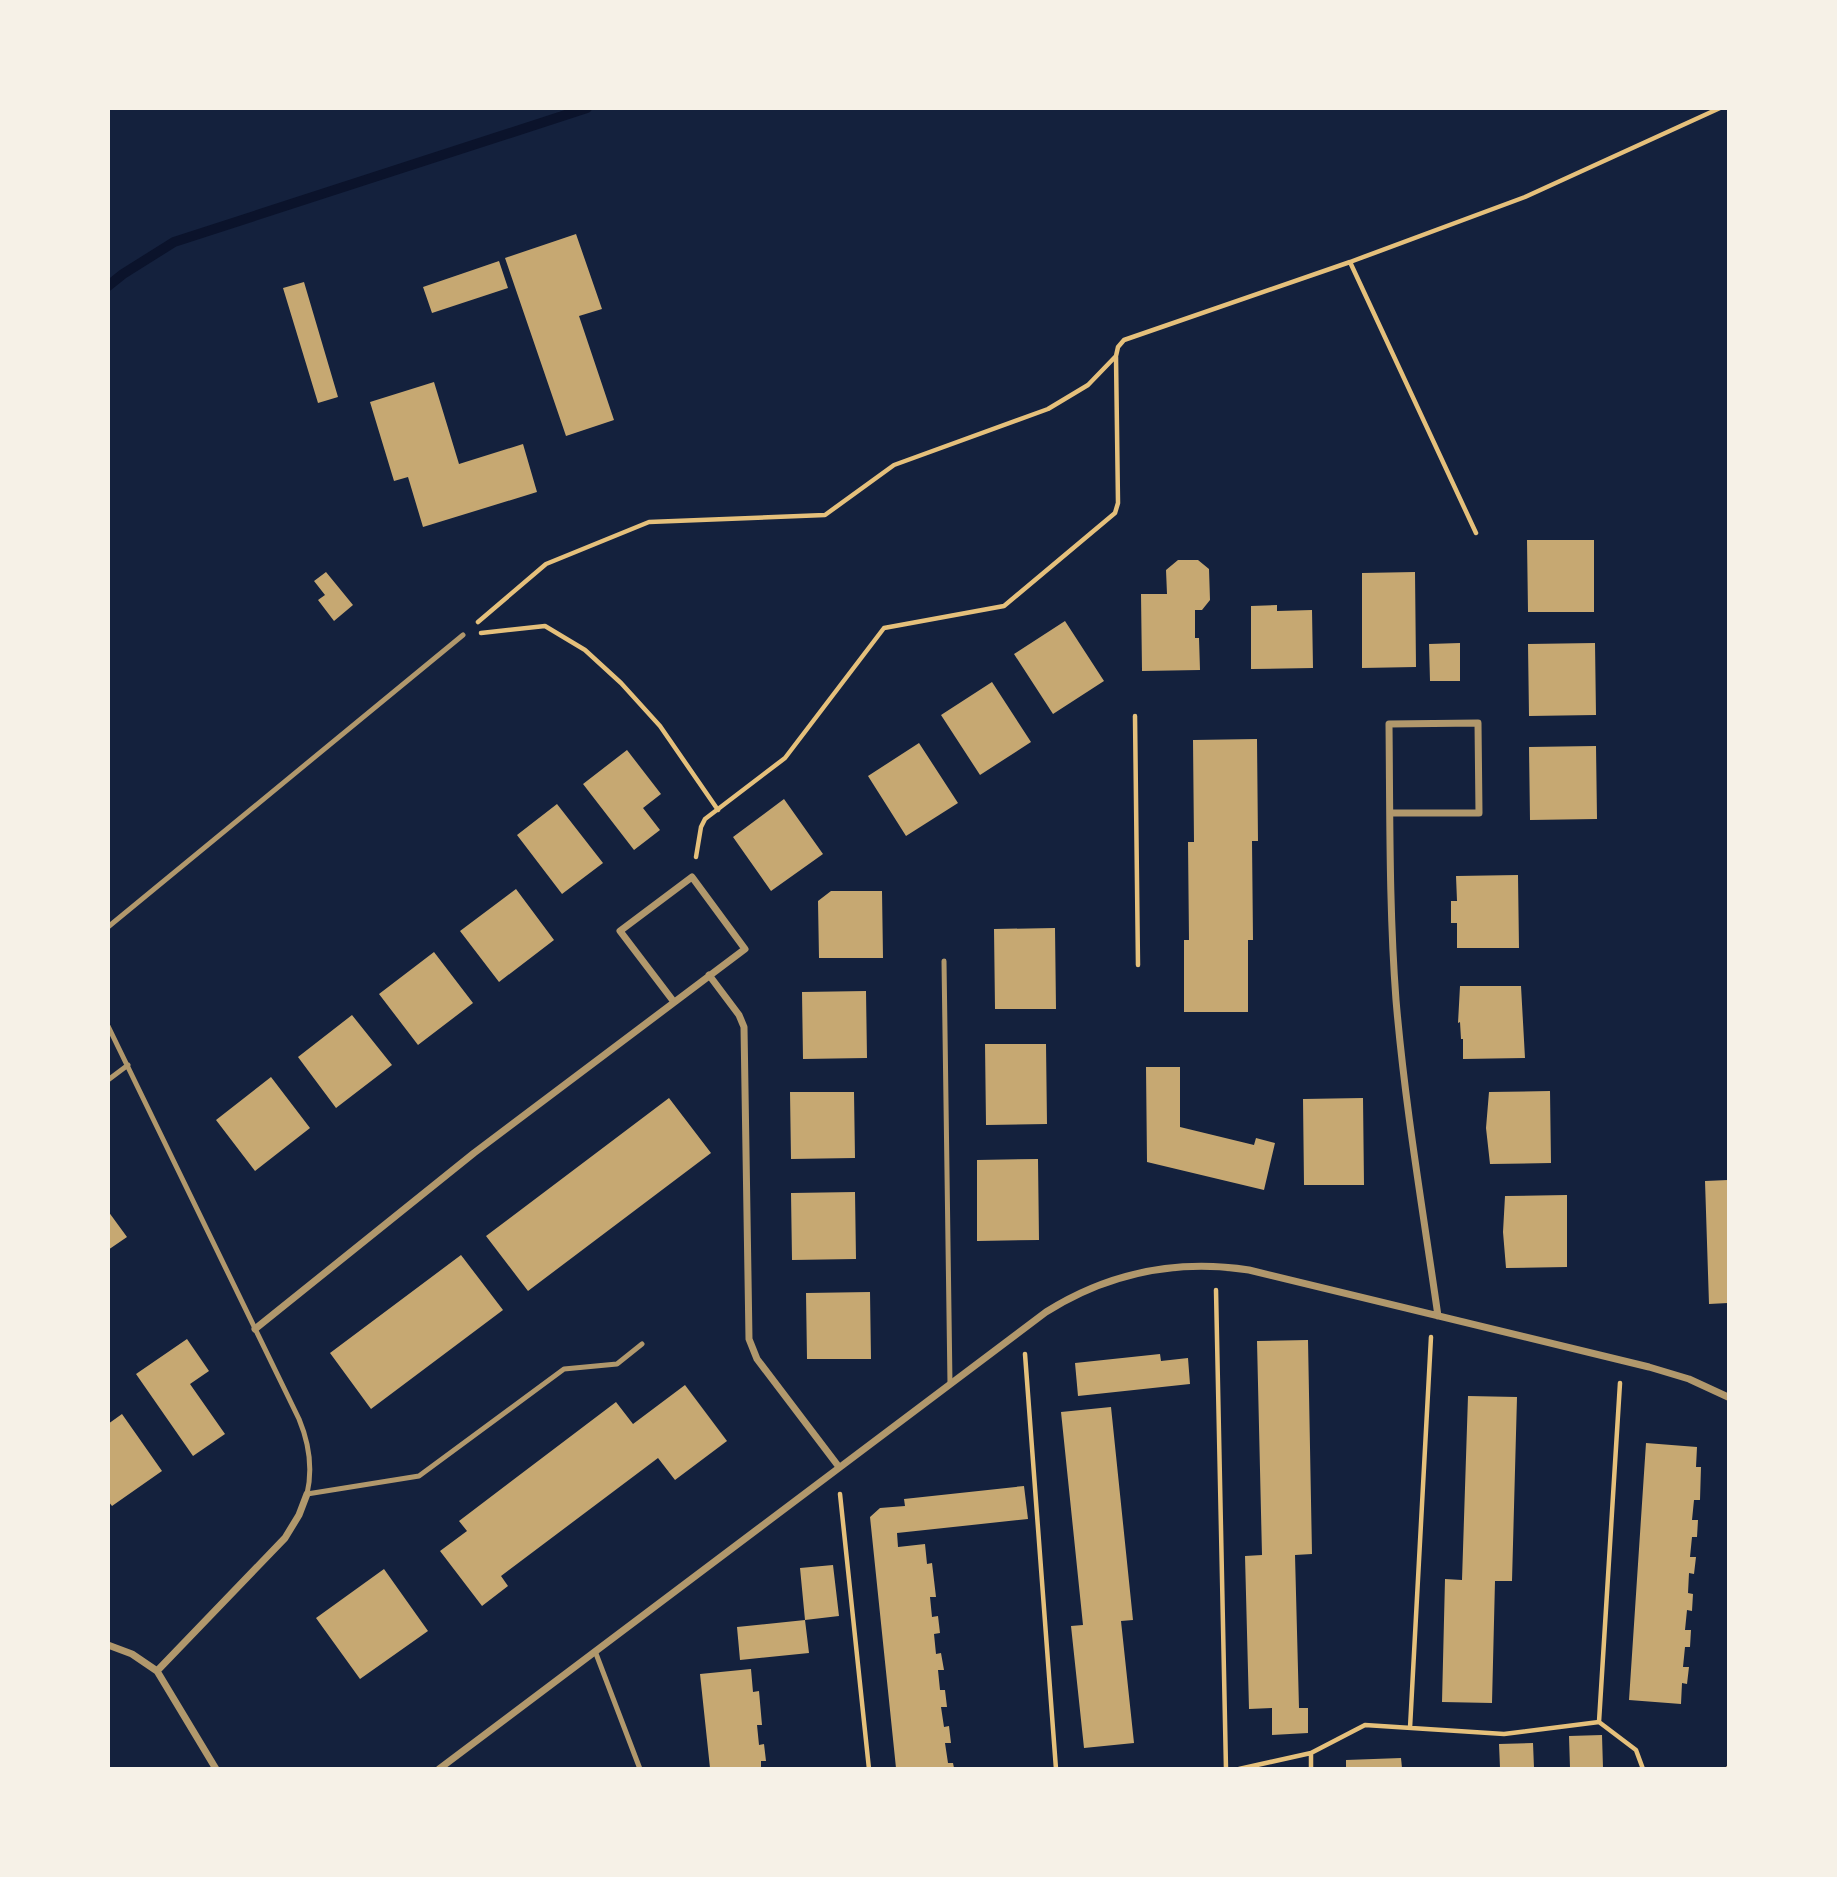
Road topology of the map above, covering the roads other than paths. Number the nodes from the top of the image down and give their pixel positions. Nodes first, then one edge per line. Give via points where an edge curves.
1 (463, 635) road end
2 (1390, 813) junction
3 (108, 927) edge
4 (944, 961) dead end
5 (709, 975) junction
6 (674, 1002) junction
7 (108, 1026) edge
8 (128, 1065) junction
9 (108, 1080) edge
10 (1435, 1315) junction
11 (255, 1329) junction
12 (642, 1345) dead end
13 (950, 1384) junction
14 (1728, 1397) edge
15 (838, 1468) junction
16 (307, 1494) junction
17 (108, 1645) edge
18 (595, 1651) junction
19 (157, 1671) junction
20 (216, 1769) edge
21 (439, 1769) edge
22 (640, 1769) edge

1 - 3 lane
2 - 2 street via 1389,724 1478,723 1479,813
2 - 10 street via 1396,1001
4 - 13 lane
5 - 6 street
5 - 6 street via 745,949 692,877 620,931
5 - 15 street via 744,1027 751,1346
6 - 11 street via 474,1153
7 - 8 lane
8 - 9 lane
8 - 11 lane
10 - 13 street via 1265,1273 1215,1266 1167,1268 1104,1282 1060,1303
10 - 14 street via 1622,1360 1689,1379
11 - 16 lane via 303,1427 310,1462
12 - 16 lane via 617,1364 564,1369 419,1476
13 - 15 street
15 - 18 street
16 - 19 street via 285,1538
17 - 19 street
18 - 21 street
18 - 22 lane
19 - 20 street

